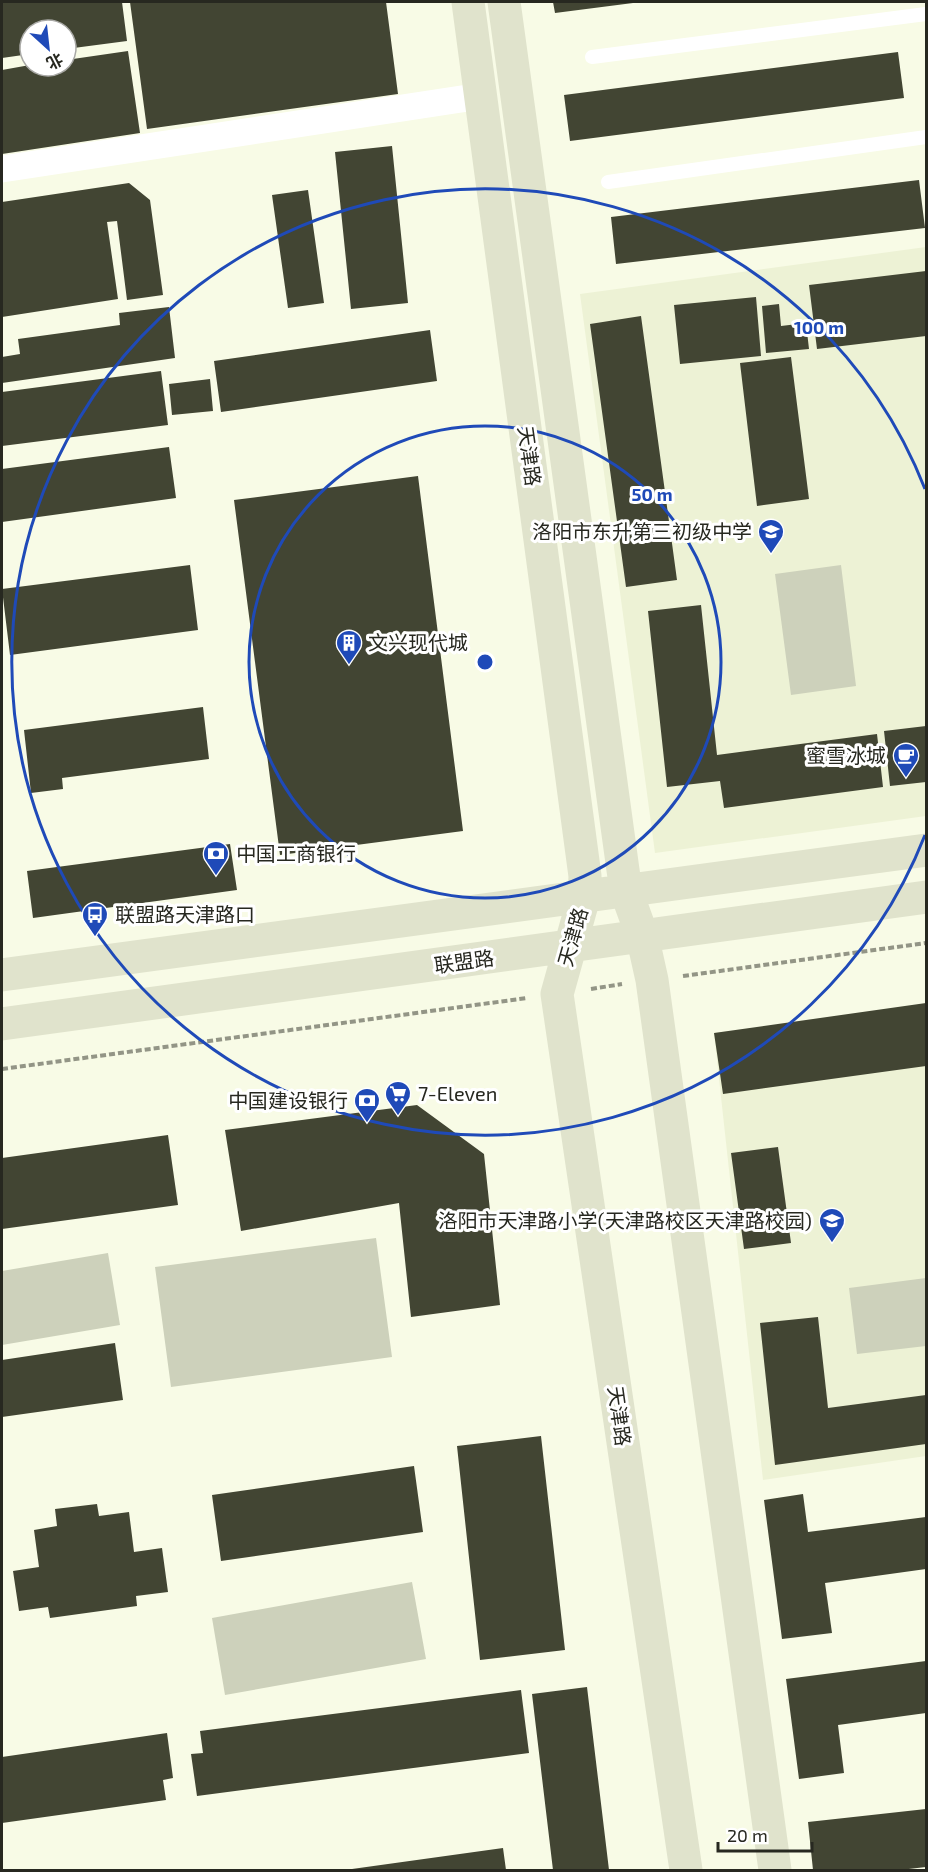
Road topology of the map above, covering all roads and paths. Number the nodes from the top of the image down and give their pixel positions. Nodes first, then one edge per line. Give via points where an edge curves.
1 (468, 2) edge
2 (504, 2) edge
3 (927, 14) edge
4 (592, 57) dead end
5 (481, 96) junction
6 (927, 137) edge
7 (2, 169) edge
8 (608, 182) dead end
9 (927, 850) edge
10 (626, 891) junction
11 (584, 897) junction
12 (927, 897) edge
13 (642, 935) junction
14 (927, 943) edge
15 (570, 947) junction
16 (2, 975) edge
17 (652, 980) junction
18 (557, 994) junction
19 (2, 1024) edge
20 (2, 1069) edge
21 (686, 1870) edge
22 (775, 1870) edge

1 - 5 main road, 天津路
2 - 10 main road, 天津路
3 - 4 lane
5 - 7 street
5 - 11 main road, 天津路 via 585,876
6 - 8 lane
9 - 10 main road
10 - 11 main road
10 - 13 main road, 天津路
11 - 15 main road, 天津路
11 - 16 main road
12 - 13 main road, 联盟路
13 - 15 main road, 联盟路
13 - 17 main road, 天津路
14 - 17 path
15 - 18 main road, 天津路
15 - 19 main road, 联盟路
17 - 18 path
17 - 22 main road, 天津路
18 - 20 path
18 - 21 main road, 天津路

